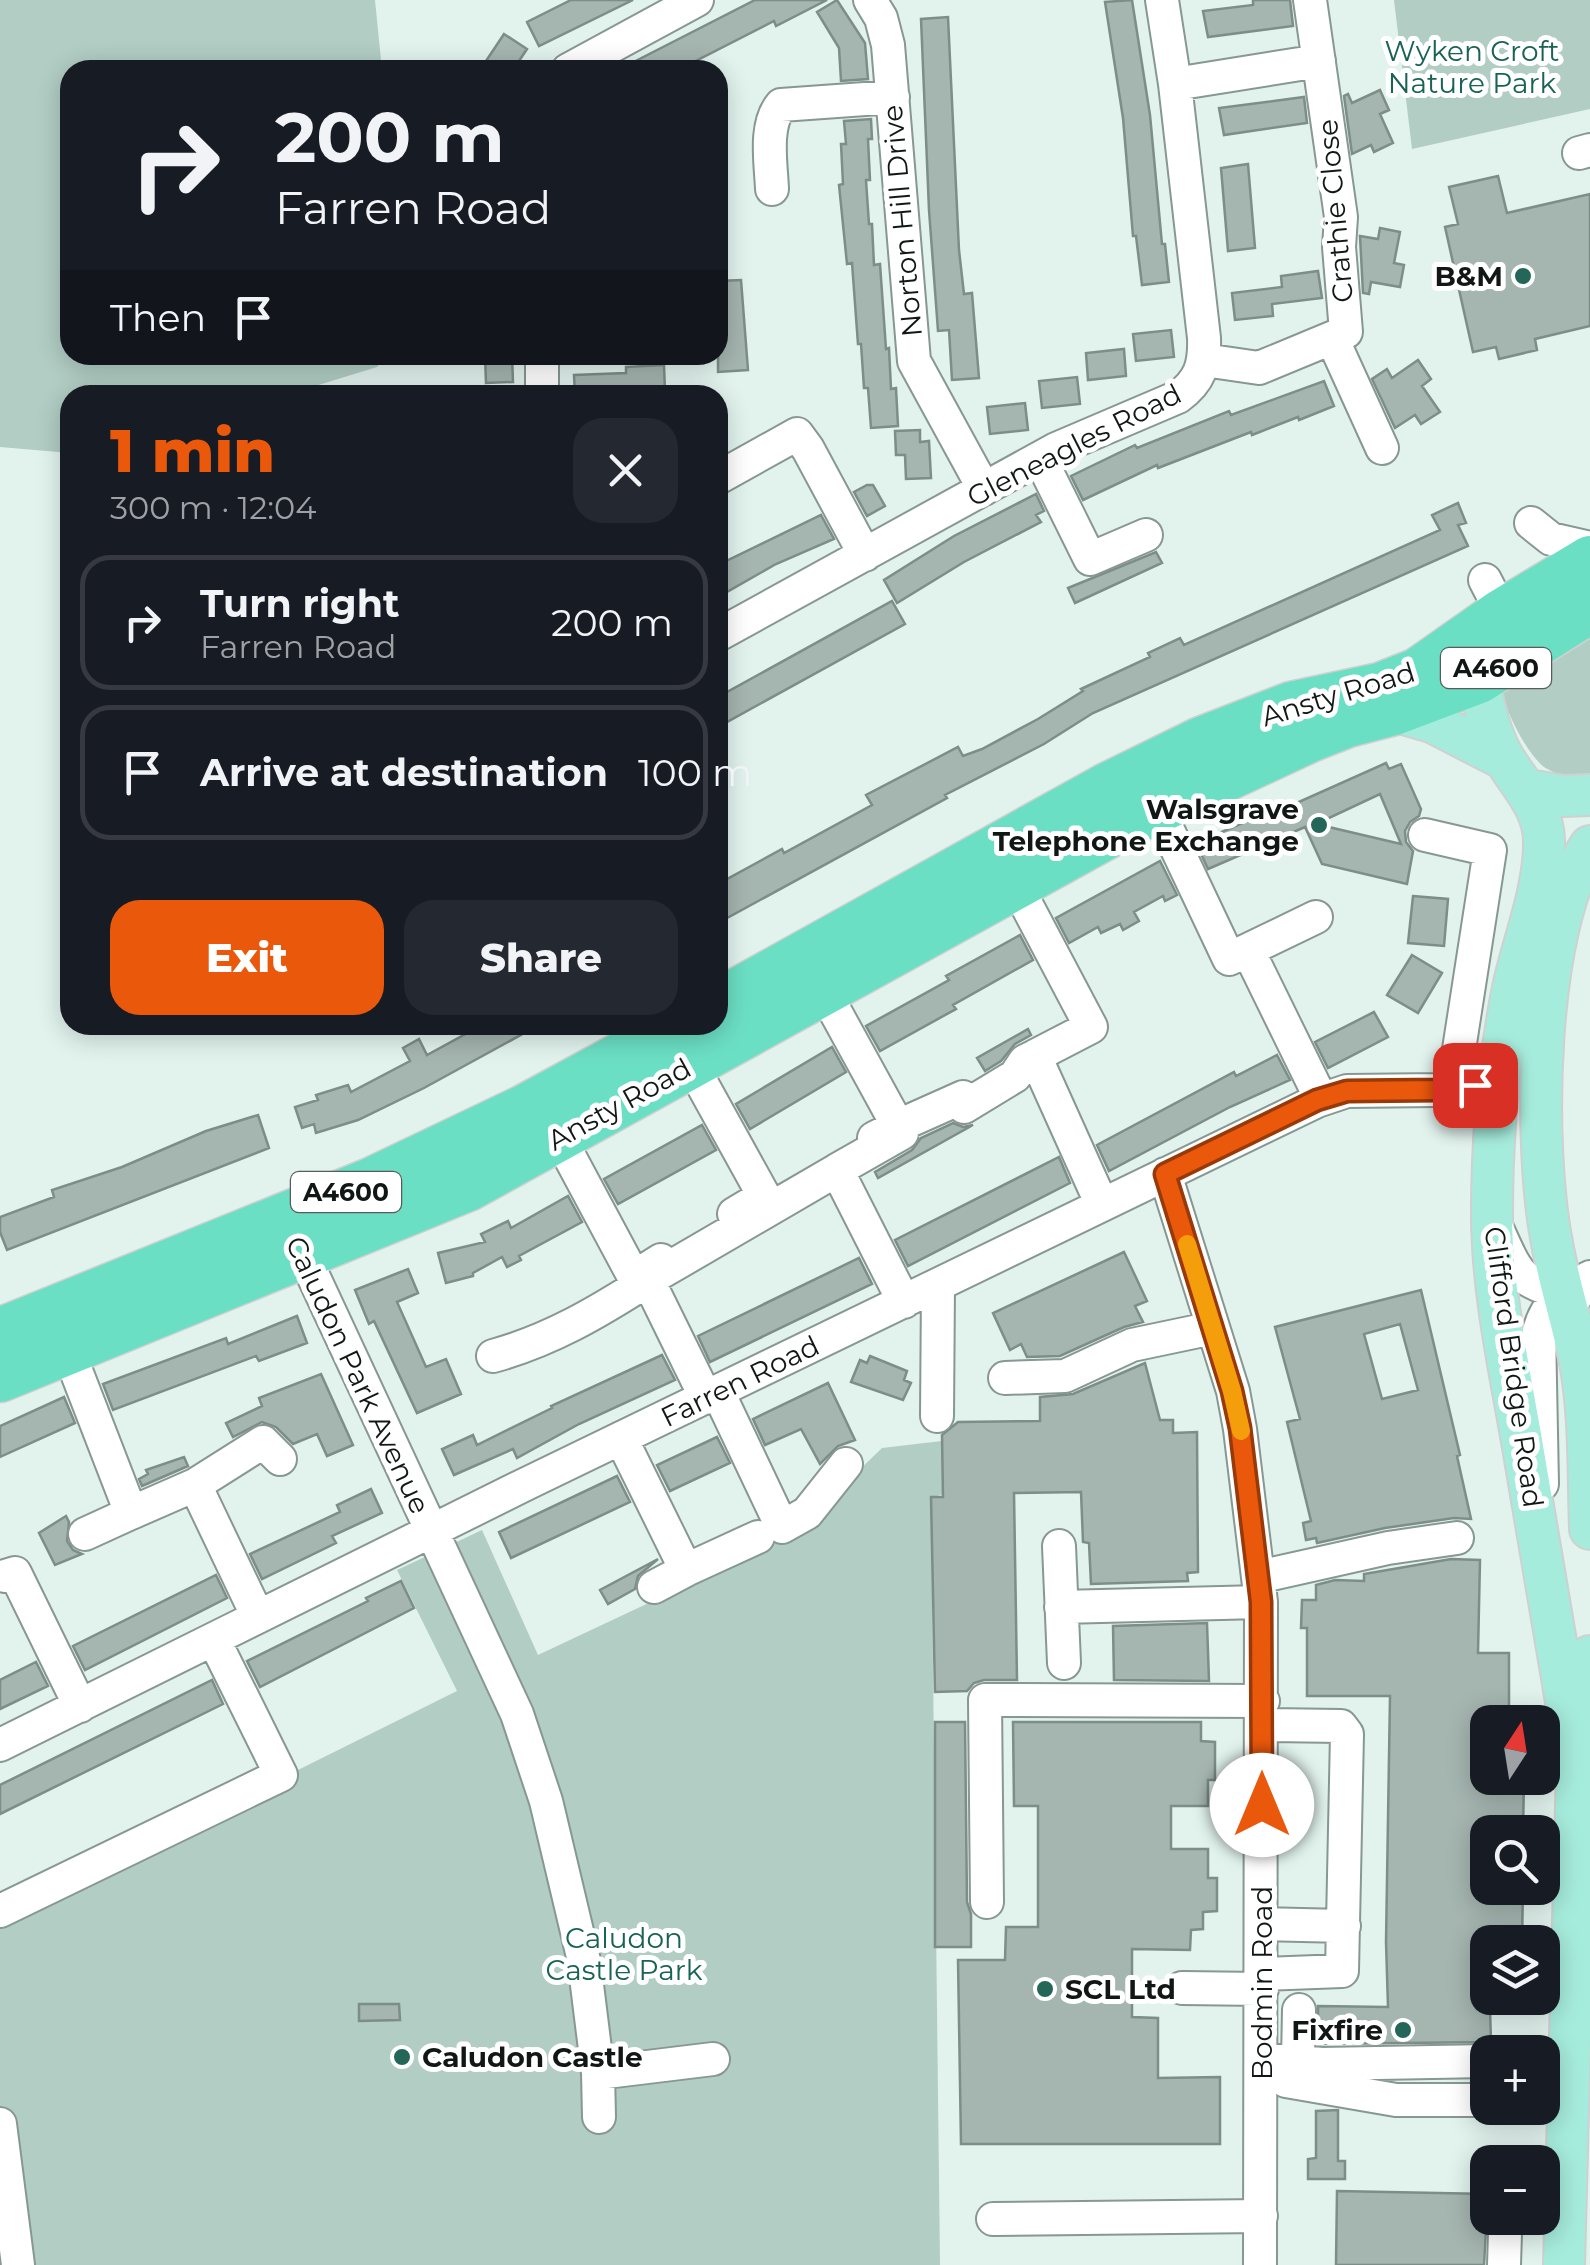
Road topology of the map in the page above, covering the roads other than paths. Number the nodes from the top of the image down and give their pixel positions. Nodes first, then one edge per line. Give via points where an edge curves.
1 (697, 0) edge
2 (870, 0) edge
3 (1162, 0) edge
4 (1310, 0) edge
5 (586, 60) edge
6 (1319, 61) junction
7 (1175, 84) junction
8 (892, 97) junction
9 (772, 189) dead end
10 (1332, 338) junction
11 (1204, 360) junction
12 (1382, 448) dead end
13 (1040, 458) junction
14 (728, 472) edge
15 (984, 489) junction
16 (1531, 524) dead end
17 (1146, 535) dead end
18 (1590, 548) edge
19 (865, 555) junction
20 (1590, 560) edge
21 (1488, 608) junction
22 (1590, 609) edge
23 (728, 630) edge
24 (1478, 678) junction
25 (1388, 713) junction
26 (1516, 774) junction
27 (1590, 795) edge
28 (1158, 809) junction
29 (1425, 835) dead end
30 (1590, 846) edge
31 (1485, 878) junction
32 (1016, 884) junction
33 (1521, 886) dead end
34 (1316, 917) dead end
35 (1248, 950) junction
36 (869, 966) junction
37 (824, 992) junction
38 (728, 998) edge
39 (728, 1024) edge
40 (728, 1027) edge
41 (711, 1035) edge
42 (684, 1038) edge
43 (1035, 1056) junction
44 (1497, 1082) junction
45 (1453, 1088) junction
46 (1322, 1100) junction
47 (900, 1129) junction
48 (559, 1138) junction
49 (832, 1164) junction
50 (1165, 1174) junction
51 (764, 1196) junction
52 (1102, 1205) junction
53 (1492, 1218) junction
54 (718, 1224) dead end
55 (294, 1236) junction
56 (685, 1245) dead end
57 (641, 1278) junction
58 (938, 1286) junction
59 (1581, 1289) edge
60 (904, 1302) junction
61 (585, 1307) dead end
62 (1213, 1328) junction
63 (0, 1332) edge
64 (68, 1350) junction
65 (493, 1356) dead end
66 (0, 1378) edge
67 (1005, 1378) dead end
68 (712, 1394) junction
69 (937, 1416) dead end
70 (622, 1438) junction
71 (280, 1458) dead end
72 (846, 1464) dead end
73 (195, 1486) junction
74 (131, 1513) junction
75 (1536, 1518) junction
76 (1590, 1529) edge
77 (85, 1534) dead end
78 (431, 1534) junction
79 (758, 1537) dead end
80 (1457, 1538) dead end
81 (1059, 1546) dead end
82 (12, 1570) edge
83 (686, 1570) junction
84 (654, 1586) dead end
85 (1260, 1590) junction
86 (1062, 1607) junction
87 (258, 1617) junction
88 (214, 1640) junction
89 (1590, 1656) edge
90 (1064, 1663) dead end
91 (80, 1706) junction
92 (1263, 1713) junction
93 (0, 1745) edge
94 (1577, 1768) junction
95 (988, 1902) dead end
96 (0, 1910) edge
97 (1262, 1924) junction
98 (1344, 1926) junction
99 (1262, 1981) junction
100 (1182, 1988) dead end
101 (1299, 2010) dead end
102 (713, 2059) dead end
103 (1298, 2060) junction
104 (1580, 2060) edge
105 (1470, 2062) edge
106 (1262, 2068) junction
107 (598, 2073) junction
108 (1470, 2100) edge
109 (599, 2118) dead end
110 (0, 2124) edge
111 (1261, 2216) junction
112 (993, 2218) dead end
113 (18, 2265) edge
114 (1260, 2265) edge
115 (1564, 2265) edge

1 - 5 street
2 - 8 street, Norton Hill Drive via 886,32
3 - 7 street, Gleneagles Road
4 - 6 street
6 - 7 street
6 - 10 street, Crathie Close via 1341,217 1346,332
7 - 11 street, Gleneagles Road
8 - 9 street via 782,105 770,136
8 - 15 street, Norton Hill Drive via 914,361
10 - 11 street, Crathie Close via 1259,368
10 - 12 street
11 - 13 street, Gleneagles Road via 1200,376 1178,397
13 - 15 street, Gleneagles Road
13 - 17 street via 1090,559
14 - 19 street via 797,434
15 - 19 street, Gleneagles Road
16 - 18 street via 1552,539
19 - 23 street, Gleneagles Road
20 - 21 highway, A4600
21 - 24 main road, Clifford Bridge Road
21 - 38 highway, Ansty Road / A4600 via 1418,672 1291,706 1201,741
22 - 24 highway, A4600
24 - 25 highway, A4600
24 - 26 main road, Clifford Bridge Road
25 - 26 main road via 1432,722
25 - 28 highway, Ansty Road / A4600 via 1310,738
26 - 27 main road via 1563,796
26 - 44 main road, Clifford Bridge Road via 1543,832 1542,866
28 - 32 highway, Ansty Road / A4600
28 - 35 street via 1230,959
29 - 31 street via 1490,850
30 - 59 main road, Clifford Bridge Road via 1566,896 1544,1046 1542,1172 1551,1241
31 - 33 street
31 - 45 street
32 - 36 highway, Ansty Road / A4600
32 - 43 street via 1091,1027
34 - 35 street
35 - 46 street
36 - 37 highway, Ansty Road / A4600
36 - 40 highway
37 - 39 highway, Ansty Road / A4600
37 - 47 street
41 - 42 highway
42 - 48 highway, Ansty Road / A4600
42 - 51 street
42 - 55 highway, Ansty Road / A4600 via 464,1140
43 - 47 street via 1015,1076
43 - 52 street
44 - 45 street, Farren Road
44 - 53 main road, Clifford Bridge Road
45 - 46 street, Farren Road via 1347,1091
46 - 50 street, Farren Road
47 - 49 street
48 - 55 highway, Ansty Road / A4600 via 468,1187
48 - 57 street
49 - 51 street
49 - 57 street
49 - 60 street
50 - 52 street, Farren Road
50 - 62 street, Bodmin Road
51 - 54 street
52 - 58 street, Farren Road
53 - 59 street via 1516,1270 1537,1287
53 - 75 main road, Clifford Bridge Road
55 - 63 highway, Ansty Road / A4600
55 - 64 highway, Ansty Road / A4600
55 - 78 street, Caludon Park Avenue
56 - 57 street
57 - 61 street
57 - 65 street via 590,1317
57 - 68 street
58 - 60 street, Farren Road
58 - 69 street
59 - 75 street via 1545,1311 1539,1331 1543,1479
59 - 76 main road, Clifford Bridge Road
60 - 68 street, Farren Road
62 - 67 street via 1132,1346 1065,1376
62 - 85 street, Bodmin Road via 1240,1428
64 - 66 highway, Ansty Road / A4600
64 - 74 street
68 - 70 street, Farren Road
68 - 72 street via 782,1527 807,1514
70 - 78 street, Farren Road
70 - 83 street
71 - 73 street via 262,1442
73 - 74 street
73 - 87 street
74 - 77 street
75 - 94 main road, Clifford Bridge Road
78 - 87 street, Farren Road
78 - 107 street, Caludon Park Avenue via 495,1664 546,1800 584,1961
79 - 83 street
80 - 85 street via 1388,1548
81 - 86 street
82 - 91 street
83 - 84 street
85 - 86 street
85 - 92 street, Bodmin Road
86 - 90 street
87 - 88 street, Farren Road
88 - 91 street, Farren Road
88 - 96 street via 281,1775
89 - 94 main road, Clifford Bridge Road
91 - 93 street, Farren Road
92 - 95 street via 984,1700
92 - 97 street, Bodmin Road
92 - 98 street via 1346,1728
94 - 104 main road, Clifford Bridge Road
97 - 98 street
97 - 99 street, Bodmin Road
98 - 99 street via 1342,1972
99 - 100 street
99 - 106 street, Bodmin Road
101 - 103 street
102 - 107 street
103 - 105 street
103 - 106 street
104 - 115 main road, Clifford Bridge Road
106 - 108 street via 1396,2100
106 - 111 street, Bodmin Road
107 - 109 street, Caludon Park Avenue
110 - 113 street
111 - 112 street
111 - 114 street, Bodmin Road

